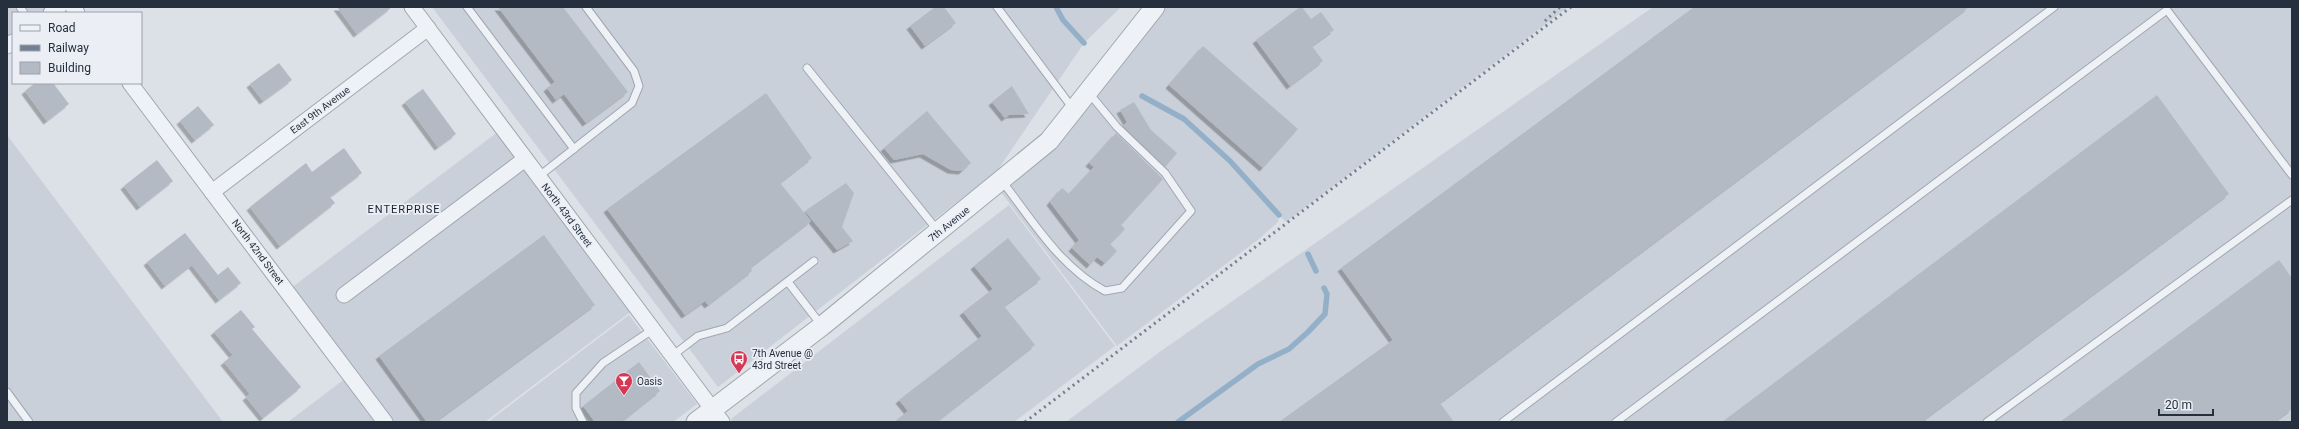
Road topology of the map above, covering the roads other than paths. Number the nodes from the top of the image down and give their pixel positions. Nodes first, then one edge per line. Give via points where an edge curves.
1 (412, 7) edge
2 (467, 7) edge
3 (586, 7) edge
4 (997, 7) edge
5 (1155, 7) edge
6 (2054, 7) edge
7 (2166, 8) edge
8 (428, 28) junction
9 (808, 68) dead end
10 (131, 84) edge
11 (1088, 92) junction
12 (1074, 110) junction
13 (574, 150) junction
14 (525, 159) junction
15 (2292, 175) edge
16 (538, 177) junction
17 (1002, 180) junction
18 (212, 192) junction
19 (2292, 200) edge
20 (939, 232) junction
21 (814, 261) dead end
22 (788, 282) junction
23 (344, 295) dead end
24 (822, 326) junction
25 (652, 330) junction
26 (672, 356) junction
27 (7, 392) edge
28 (717, 416) edge
29 (29, 422) edge
30 (385, 422) edge
31 (583, 422) edge
32 (696, 422) edge
33 (1503, 422) edge
34 (1616, 422) edge
35 (1987, 422) edge

1 - 8 street, North 43rd Street
2 - 13 lane
3 - 13 lane via 634,71 639,86 632,104
4 - 12 lane
5 - 11 street, 7th Avenue
6 - 33 lane
7 - 15 lane
7 - 34 lane
8 - 14 street, North 43rd Street
8 - 18 street, East 9th Avenue
9 - 20 lane
10 - 18 street, North 42nd Street
11 - 12 street, 7th Avenue
11 - 17 lane via 1117,127 1165,173 1191,211 1122,288 1105,291 1091,284 1052,246
12 - 17 street, 7th Avenue via 1049,141
13 - 16 lane
14 - 16 street, North 43rd Street
14 - 23 street
16 - 25 street, North 43rd Street
17 - 20 street, 7th Avenue
18 - 30 street, North 42nd Street
19 - 35 lane
20 - 24 street, 7th Avenue
21 - 22 lane
22 - 24 lane
22 - 26 lane via 727,328 698,336
24 - 28 street, 7th Avenue
25 - 26 street, North 43rd Street
25 - 31 lane via 604,363 576,393 576,408
26 - 28 street, North 43rd Street
27 - 29 lane
28 - 32 street, 7th Avenue

